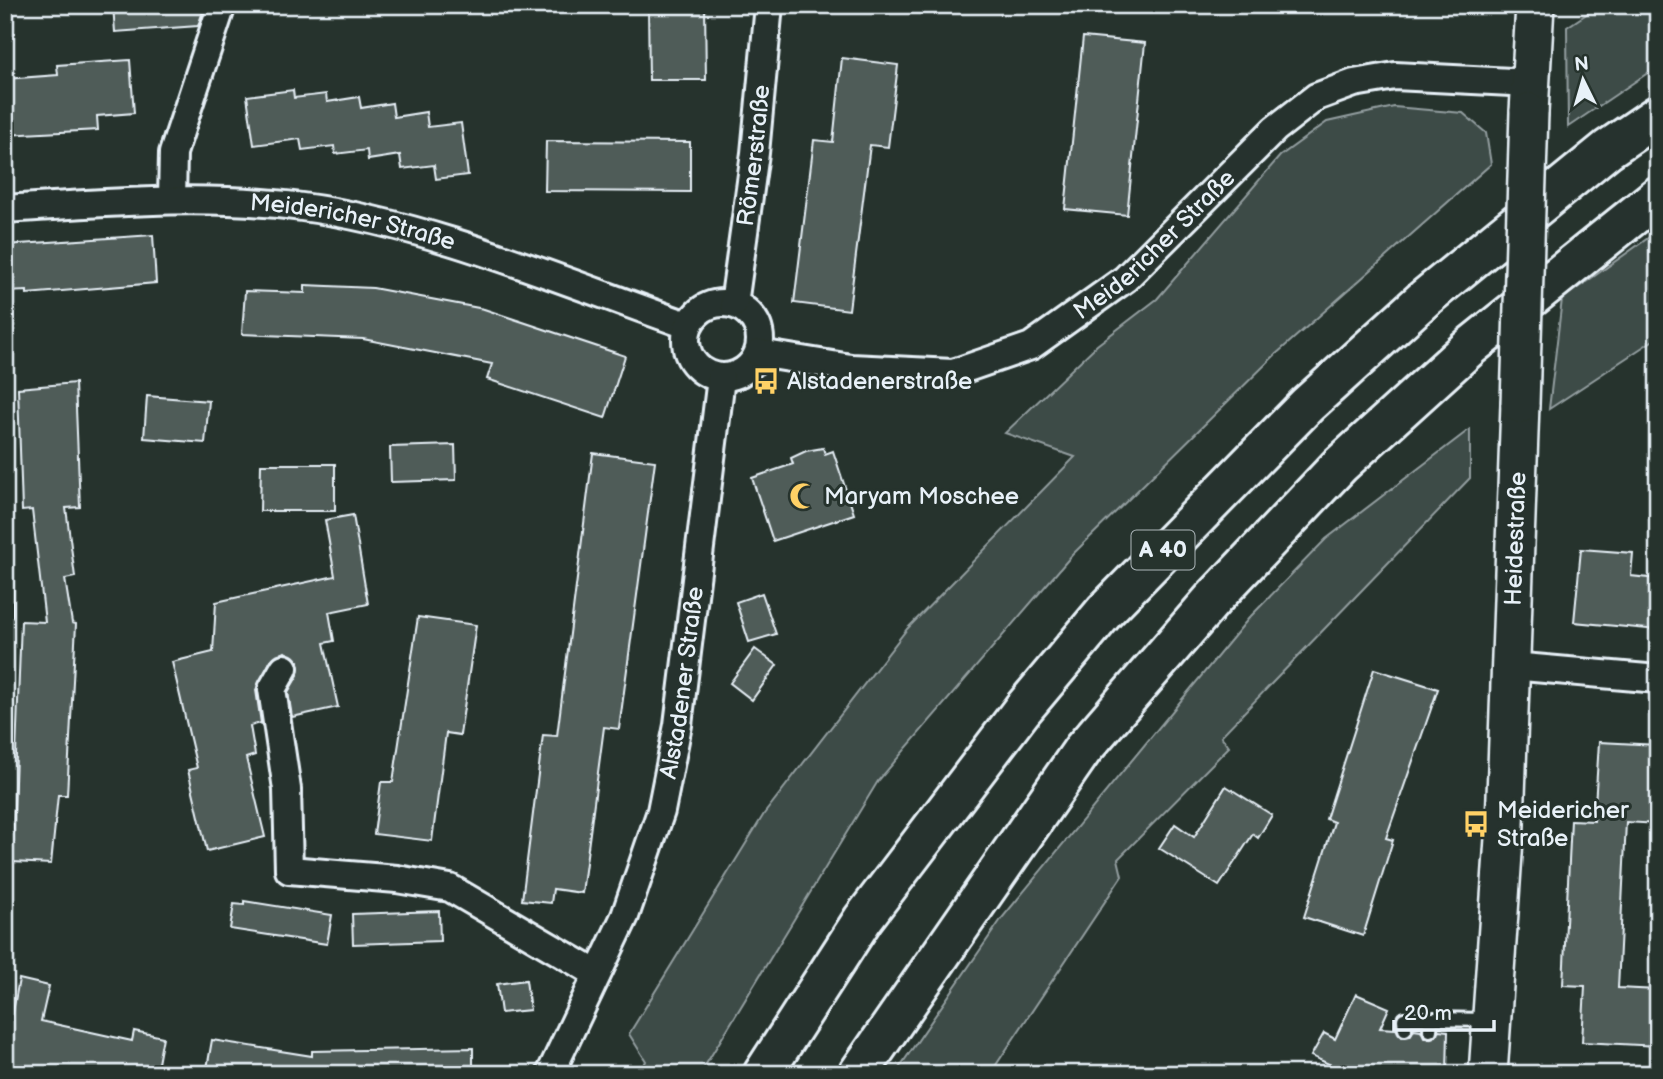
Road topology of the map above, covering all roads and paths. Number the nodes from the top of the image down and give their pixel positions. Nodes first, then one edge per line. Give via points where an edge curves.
1 (222, 5) edge
2 (769, 5) edge
3 (1535, 5) edge
4 (1530, 97) junction
5 (1658, 115) edge
6 (1658, 196) edge
7 (172, 199) junction
8 (5, 209) edge
9 (734, 304) junction
10 (687, 325) junction
11 (759, 353) junction
12 (721, 378) junction
13 (5, 569) edge
14 (5, 614) edge
15 (1512, 666) junction
16 (284, 668) dead end
17 (1658, 679) edge
18 (597, 974) junction
19 (1491, 1020) junction
20 (1405, 1029) dead end
21 (550, 1074) edge
22 (763, 1074) edge
23 (858, 1074) edge
24 (1488, 1074) edge

1 - 7 street via 173,153
2 - 9 street, Römerstraße
3 - 4 street, Heidestraße
4 - 11 street, Meidericher Straße via 1395,76 1354,83 1316,97 1275,129 1125,279 1031,346 953,373 851,368
4 - 15 street, Heidestraße, bridge
5 - 22 highway, A 40 via 1608,149 1424,298 1307,405 1105,611 1022,710 863,919
6 - 23 highway, A 40 via 1471,346 1340,465 1213,598 1083,749
7 - 8 street, Meidericher Straße
7 - 10 street, Meidericher Straße via 300,206 364,217
9 - 10 street via 716,302 698,310
9 - 11 street via 751,314 760,333
10 - 12 street via 685,349 699,370
11 - 12 street via 744,372
12 - 18 street, Alstadener Straße via 678,725 661,811 625,916
13 - 14 lane
15 - 17 street
15 - 19 street, Heidestraße
16 - 18 street via 272,689 287,789 289,870 450,888
18 - 21 street, Alstadener Straße
19 - 20 lane via 1430,1025 1404,1019
19 - 24 street, Heidestraße

